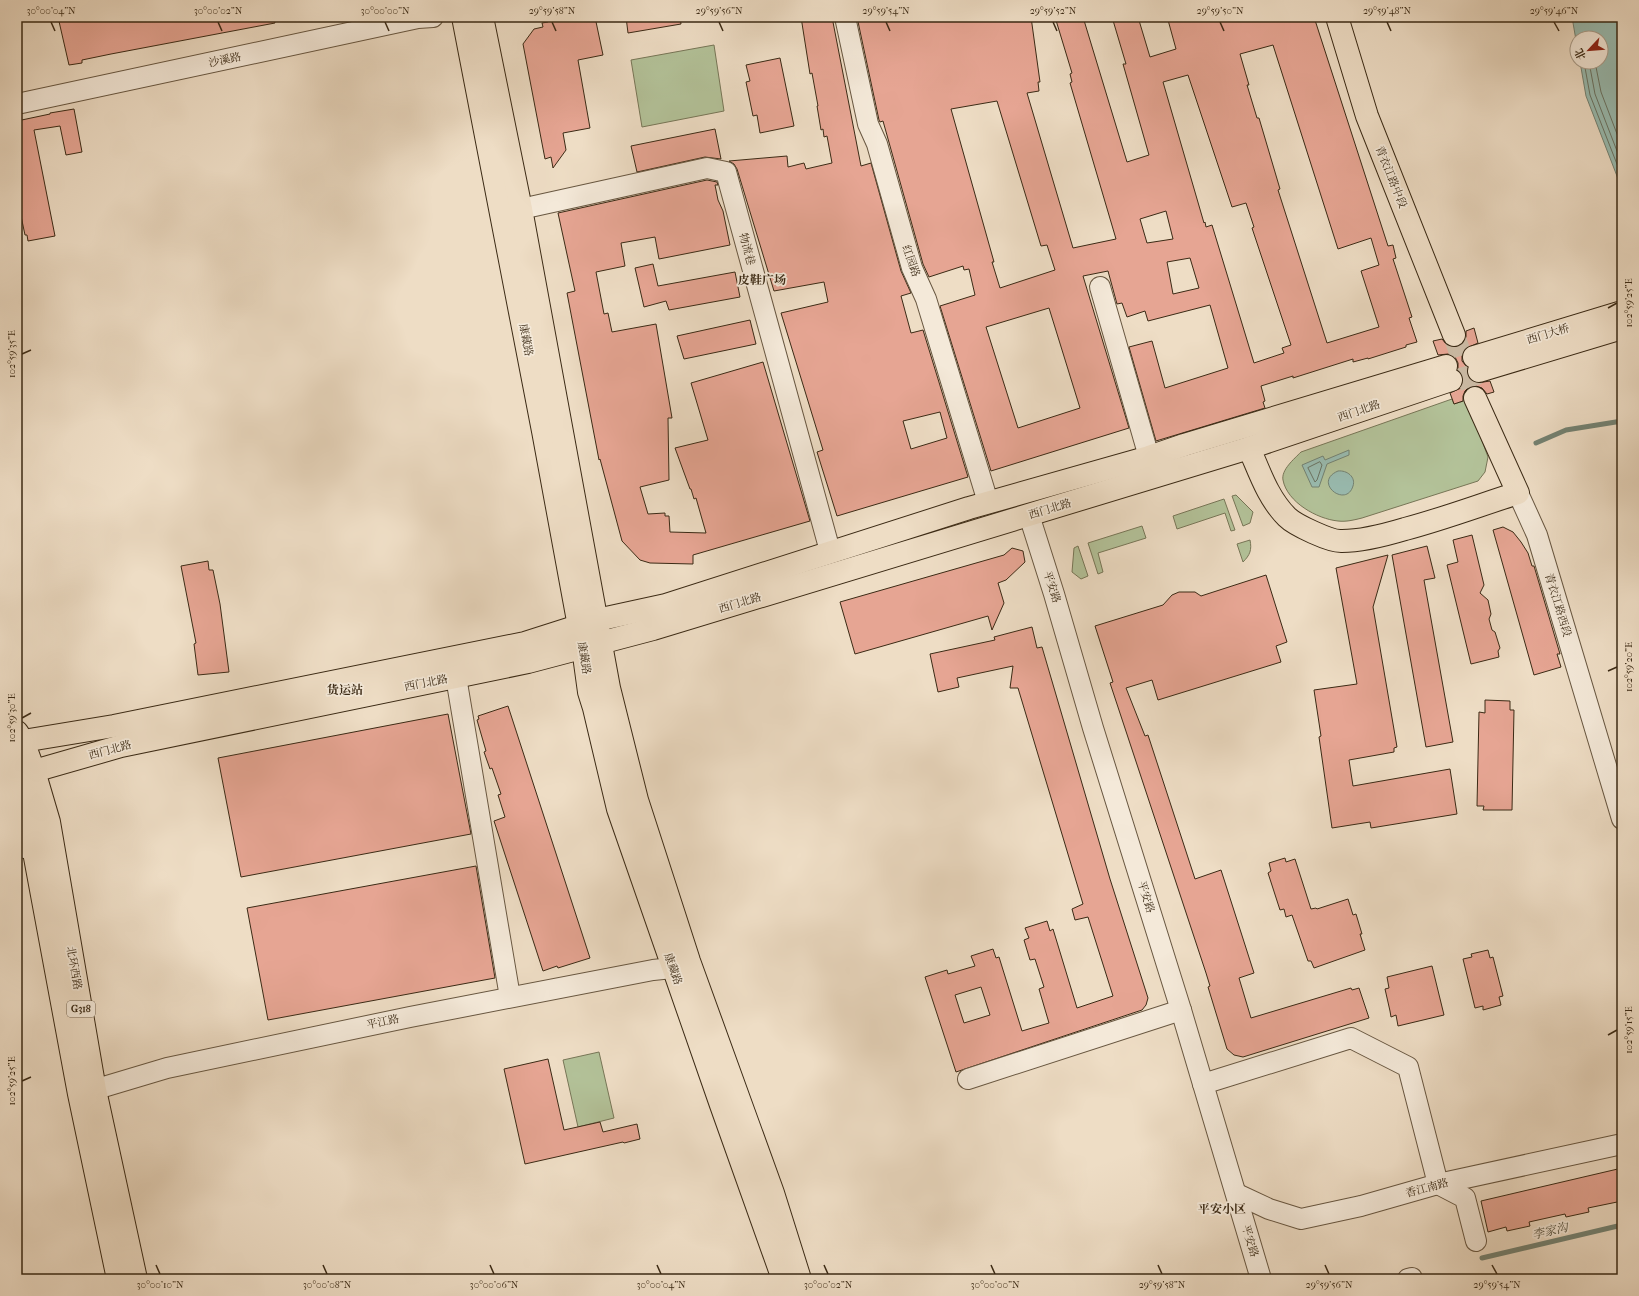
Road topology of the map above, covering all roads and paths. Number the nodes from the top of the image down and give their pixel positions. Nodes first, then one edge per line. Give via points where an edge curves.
1 (432, 17) edge
2 (463, 17) edge
3 (482, 17) edge
4 (845, 17) edge
5 (1338, 17) edge
6 (17, 104) edge
7 (521, 209) junction
8 (1100, 286) dead end
9 (1622, 312) edge
10 (1622, 328) edge
11 (1454, 335) tunnel mouth
12 (1476, 398) tunnel mouth
13 (1249, 448) junction
14 (1149, 457) junction
15 (1518, 493) junction
16 (988, 502) junction
17 (1029, 515) junction
18 (830, 551) junction
19 (588, 622) junction
20 (592, 645) junction
21 (456, 677) junction
22 (19, 741) edge
23 (26, 768) edge
24 (17, 786) edge
25 (1622, 819) edge
26 (26, 848) edge
27 (681, 965) junction
28 (510, 998) junction
29 (1182, 1010) junction
30 (968, 1079) dead end
31 (1203, 1084) junction
32 (87, 1092) junction
33 (1622, 1144) edge
34 (1438, 1184) junction
35 (1237, 1194) junction
36 (1476, 1241) dead end
37 (118, 1279) edge
38 (136, 1279) edge
39 (783, 1279) edge
40 (800, 1279) edge
41 (1261, 1279) edge

1 - 6 street, 沙溪路
2 - 19 main road, 康藏路 via 524,325
3 - 7 main road, 康藏路
4 - 16 street, 红园路 via 868,124 877,144 912,268 926,299
5 - 11 main road, 青衣江路中段 via 1367,116
7 - 18 street, 物流巷 via 707,168 729,170
7 - 19 main road, 康藏路
8 - 14 street
9 - 10 main road, 西门大桥 via 1477,364
12 - 15 main road, 青衣江路西段
13 - 14 main road, 西门北路 via 1448,373 1184,445
13 - 15 main road via 1272,500 1288,519 1306,530 1341,542 1380,536 1432,522
13 - 17 main road, 西门北路
14 - 16 main road, 西门北路
15 - 25 street, 青衣江路西段 via 1537,535
16 - 18 main road, 西门北路
17 - 20 main road, 西门北路
17 - 29 street, 平安路
18 - 19 main road, 西门北路 via 666,605
19 - 20 main road, 康藏路
19 - 22 main road, 西门北路 via 525,643 114,726
20 - 21 main road, 西门北路
20 - 27 main road, 康藏路 via 589,692 618,809
21 - 23 main road, 西门北路
21 - 28 street
22 - 23 main road, 北环西路 / G318
23 - 32 main road, 北环西路 / G318 via 49,822
24 - 26 main road, 北环西路 / G318 via 29,825
26 - 32 main road, 北环西路 / G318
27 - 28 street, 平江路
27 - 39 main road, 康藏路
27 - 40 main road, 康藏路 via 774,1193
28 - 32 street, 平江路 via 167,1068
29 - 30 street
29 - 31 street, 平安路
31 - 34 street via 1351,1038 1408,1067
31 - 35 street, 平安路
32 - 37 main road, 北环西路 / G318
32 - 38 main road, 北环西路 / G318
33 - 34 street, 香江南路
34 - 35 street, 香江南路 via 1361,1206 1301,1219 1269,1209
34 - 36 street via 1465,1198
35 - 41 street, 平安路

